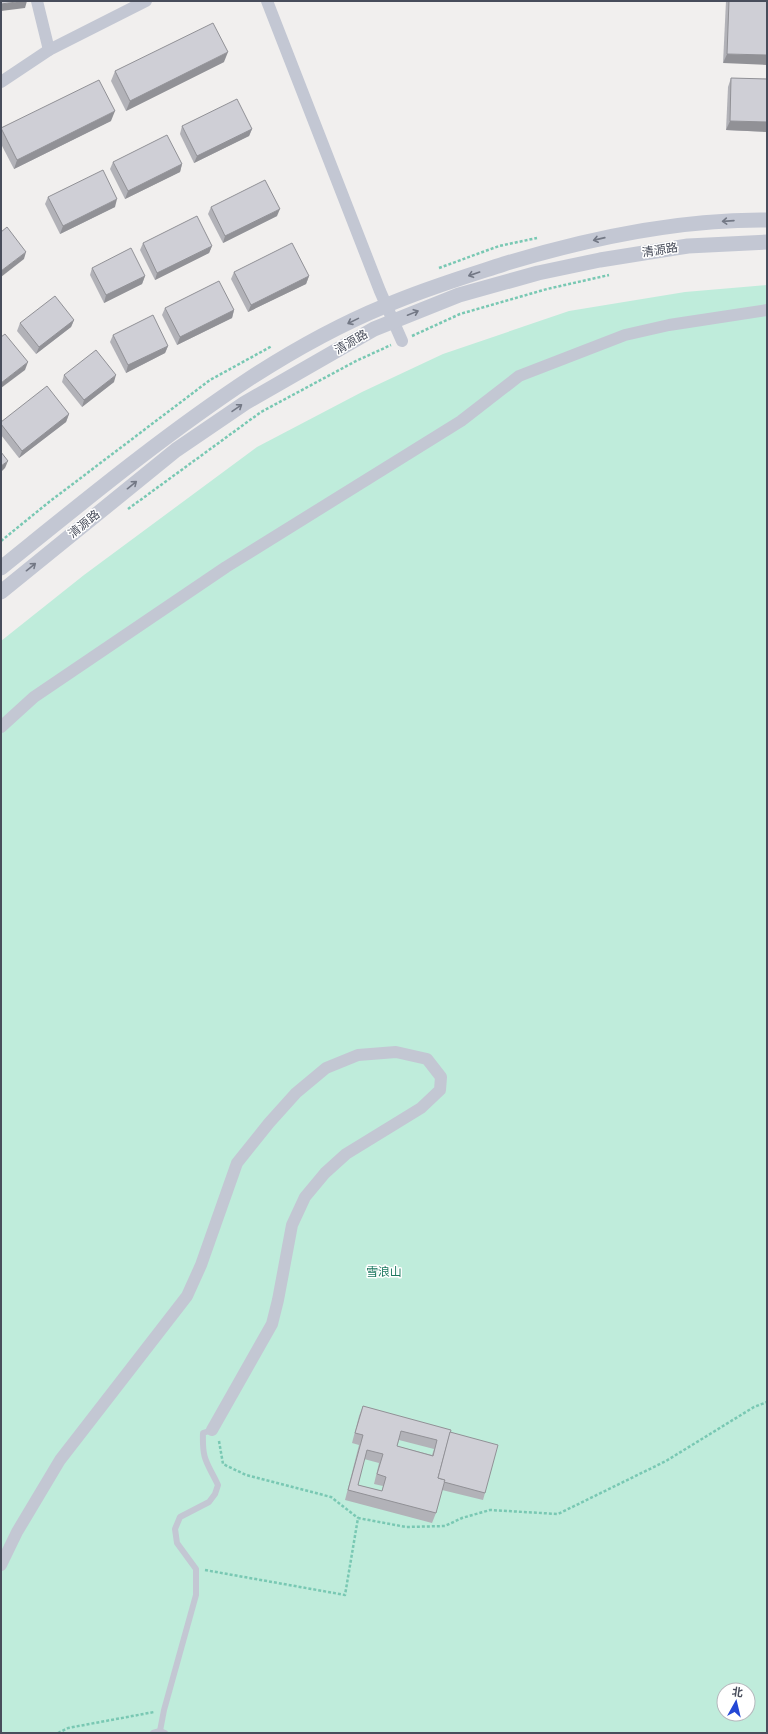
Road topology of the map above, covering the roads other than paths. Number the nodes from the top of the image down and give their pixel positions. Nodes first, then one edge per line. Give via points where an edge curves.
1 (37, 1) edge
2 (146, 1) edge
3 (267, 1) edge
4 (49, 50) junction
5 (1, 82) edge
6 (767, 220) edge
7 (767, 242) edge
8 (386, 305) junction
9 (767, 310) edge
10 (393, 321) junction
11 (402, 340) road end
12 (1, 568) edge
13 (1, 592) edge
14 (1, 728) edge
15 (216, 1435) joint
16 (1, 1565) edge
17 (162, 1732) edge
18 (153, 1733) edge

1 - 4 street
2 - 4 street
3 - 8 street
4 - 5 street
6 -> 8 street, 清源路 via 678,225 613,236 514,261
10 -> 7 street, 清源路 via 459,295 538,273 688,246
8 - 10 street
8 -> 12 street, 清源路 via 328,333 267,368 186,422
9 - 14 street via 669,325 625,335 519,376 461,421 226,567 53,684 34,697
10 - 11 street
13 -> 10 street, 清源路 via 176,450 245,403 374,329
15 - 16 street via 272,1324 292,1225 305,1197 324,1172 346,1154 421,1108 440,1090 441,1077 427,1059 396,1052 358,1055 326,1068 296,1093 269,1123 237,1163 201,1265 187,1296 60,1460 17,1532
15 - 17 lane via 203,1434 206,1464 218,1485 216,1494 209,1502 180,1517 175,1529 177,1543 196,1569 196,1595 164,1710
17 - 18 lane

